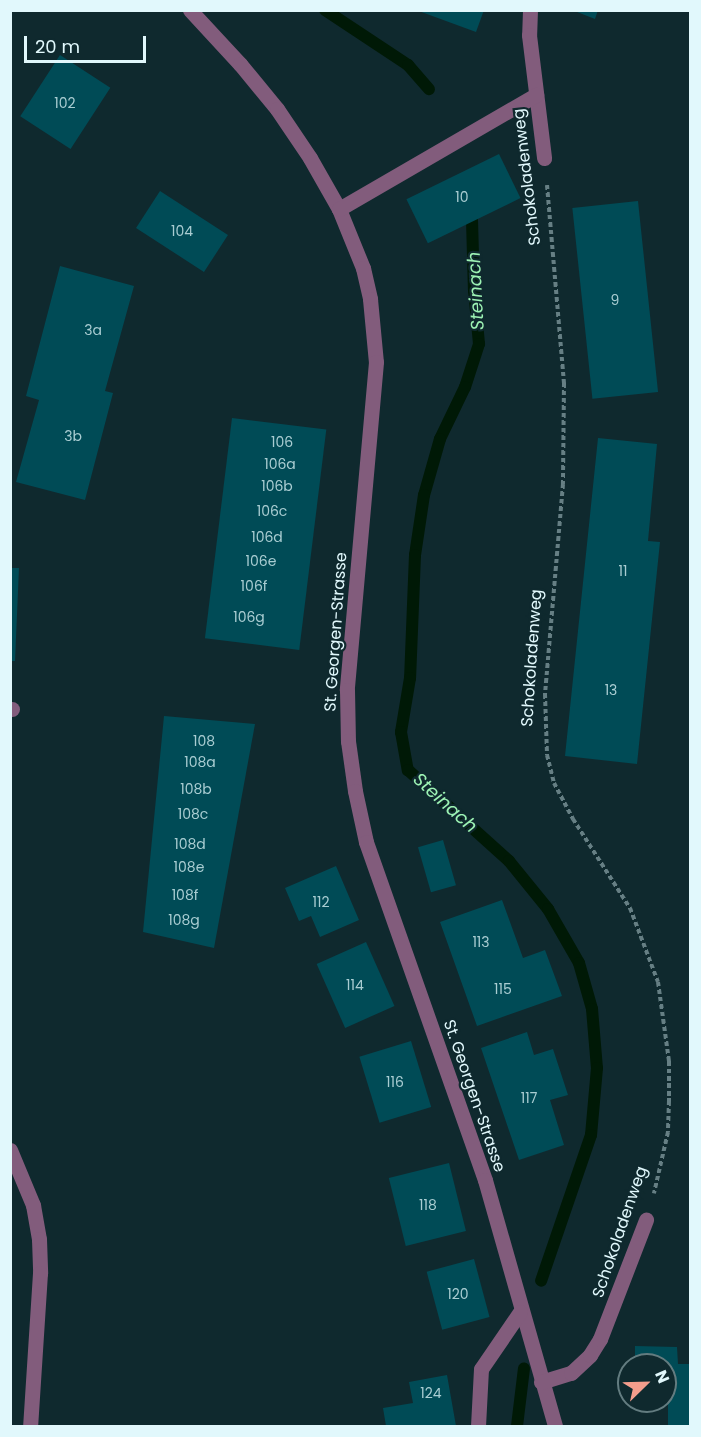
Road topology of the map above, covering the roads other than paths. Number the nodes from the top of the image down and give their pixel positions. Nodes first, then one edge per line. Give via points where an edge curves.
1 (190, 10) edge
2 (530, 10) edge
3 (536, 95) junction
4 (544, 158) road end
5 (339, 209) junction
6 (10, 1150) edge
7 (646, 1220) road end
8 (520, 1311) junction
9 (541, 1379) junction
10 (30, 1426) edge
11 (478, 1426) edge
12 (555, 1426) edge

1 - 5 street, St. Georgen-Strasse via 277,110
2 - 3 street, Schokoladenweg
3 - 4 street, Schokoladenweg
3 - 5 street
5 - 8 street, St. Georgen-Strasse via 370,299 376,362 347,690 348,741 355,791 366,842 485,1180
6 - 10 street via 33,1205 39,1239
7 - 9 street, Schokoladenweg via 600,1339 590,1355 571,1373
8 - 9 street, St. Georgen-Strasse
8 - 11 street via 481,1369
9 - 12 street, St. Georgen-Strasse

